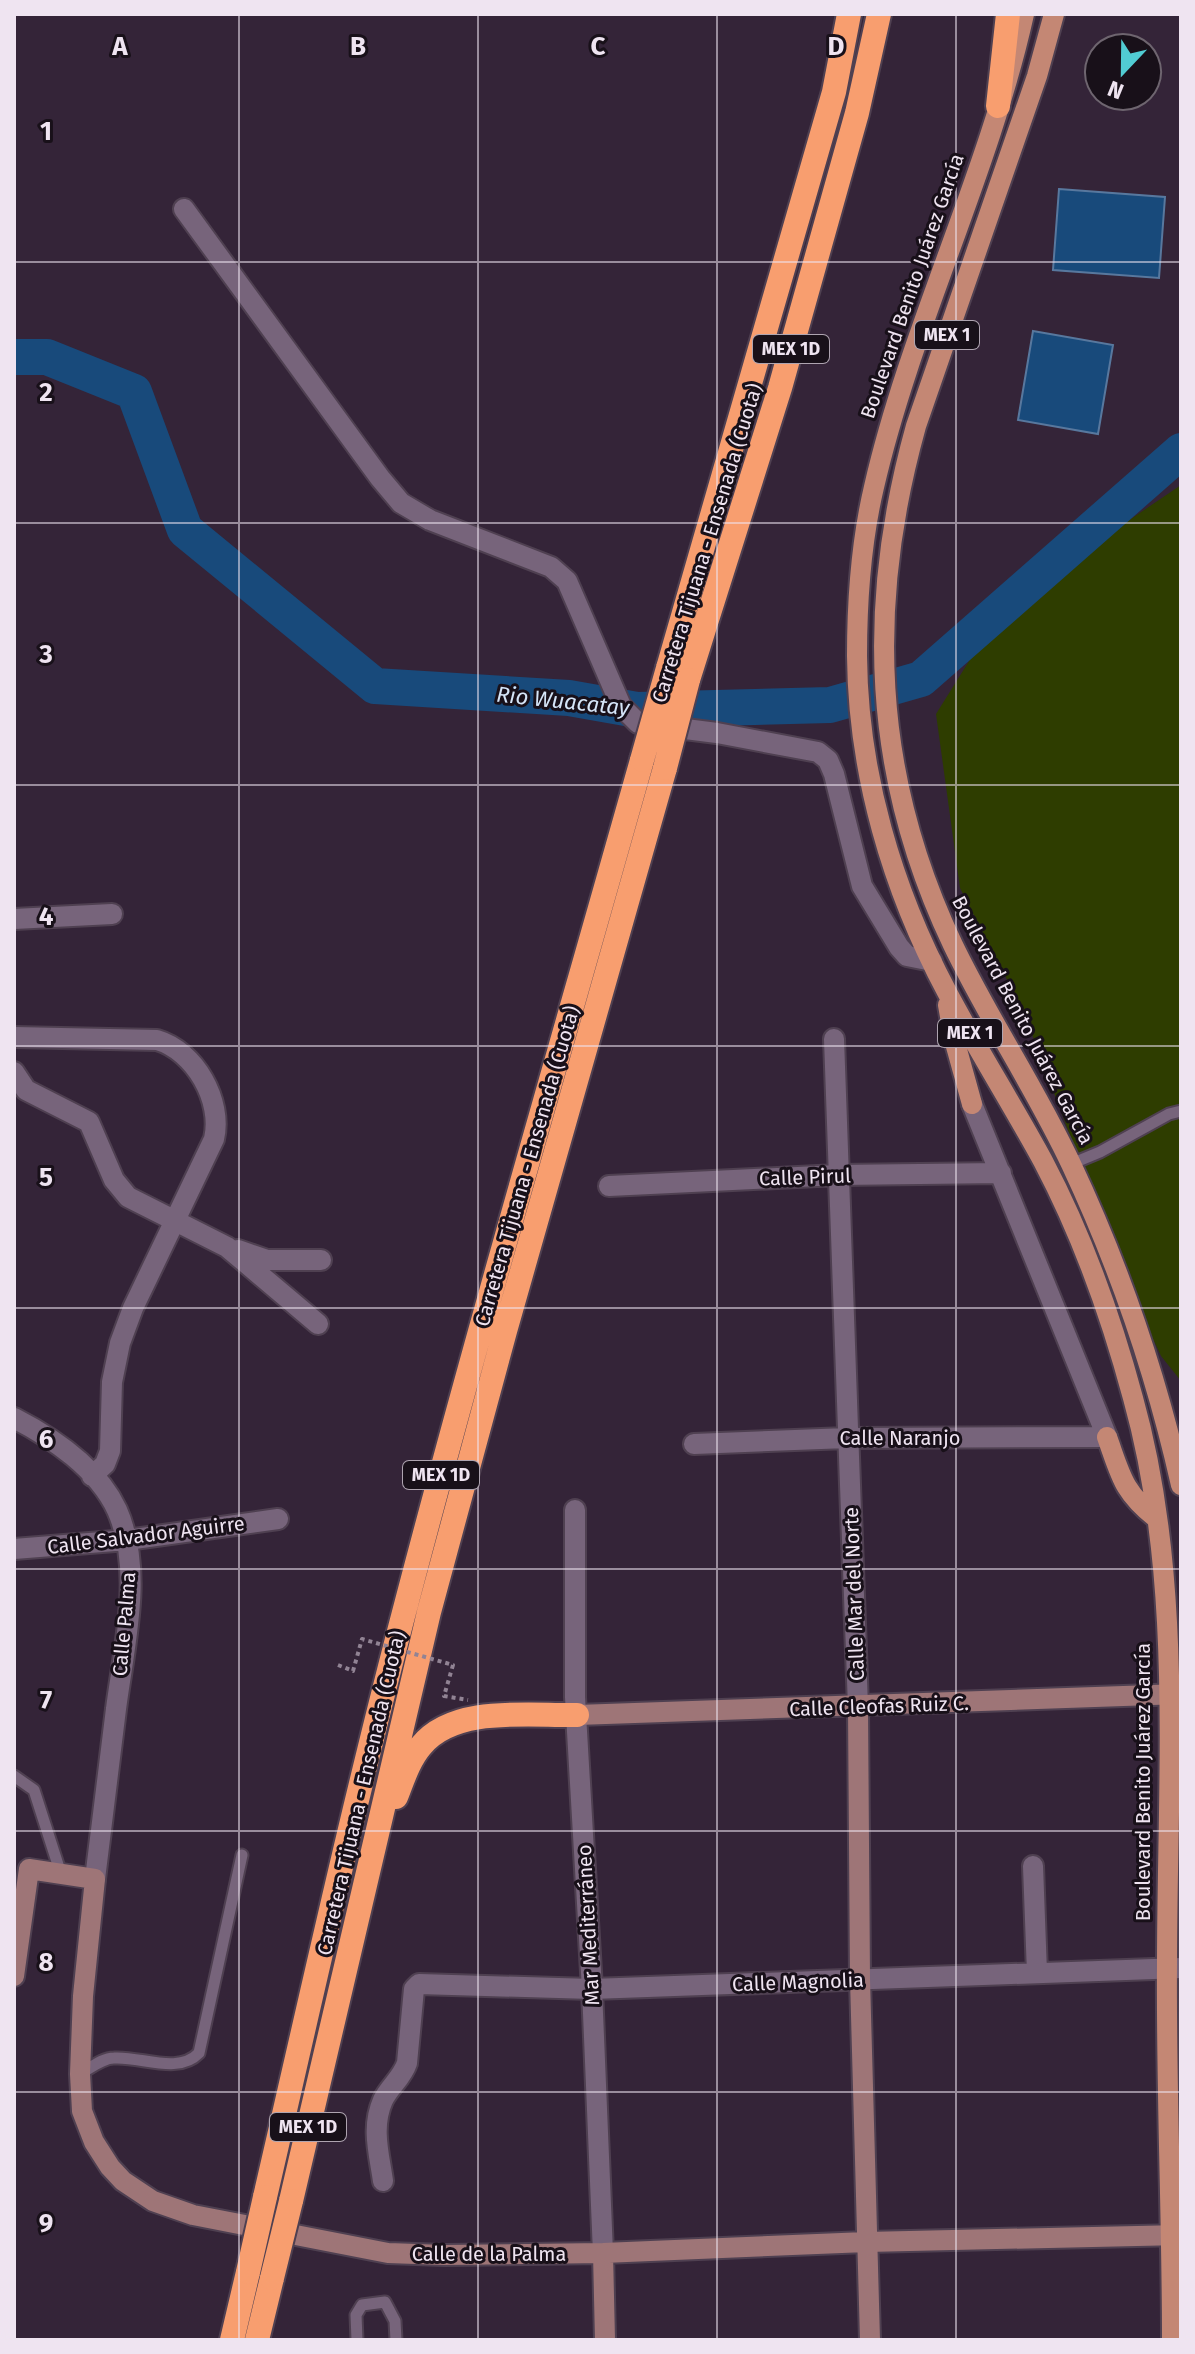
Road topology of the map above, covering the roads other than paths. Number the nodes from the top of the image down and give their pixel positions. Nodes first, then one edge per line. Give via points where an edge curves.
1 (849, 14) edge
2 (879, 14) edge
3 (1008, 14) edge
4 (1024, 14) edge
5 (1054, 14) edge
6 (998, 106) junction
7 (184, 209) dead end
8 (678, 674) junction
9 (654, 764) junction
10 (112, 914) dead end
11 (14, 919) edge
12 (932, 961) junction
13 (945, 989) junction
14 (14, 1037) edge
15 (834, 1039) dead end
16 (14, 1072) edge
17 (972, 1104) joint
18 (1181, 1111) edge
19 (1071, 1164) junction
20 (1001, 1173) junction
21 (838, 1175) junction
22 (609, 1186) dead end
23 (174, 1220) junction
24 (227, 1247) junction
25 (321, 1260) dead end
26 (318, 1324) dead end
27 (14, 1418) edge
28 (1174, 1422) edge
29 (1141, 1428) junction
30 (1107, 1437) junction
31 (847, 1438) junction
32 (694, 1444) dead end
33 (92, 1476) junction
34 (1181, 1485) edge
35 (575, 1510) dead end
36 (1156, 1518) junction
37 (278, 1519) dead end
38 (127, 1540) junction
39 (14, 1549) edge
40 (1176, 1694) edge
41 (858, 1707) junction
42 (577, 1715) junction
43 (14, 1776) edge
44 (242, 1855) dead end
45 (1033, 1866) dead end
46 (22, 1869) edge
47 (366, 1873) junction
48 (61, 1874) junction
49 (95, 1879) junction
50 (1174, 1968) edge
51 (1037, 1973) junction
52 (14, 1976) edge
53 (860, 1979) junction
54 (592, 1989) junction
55 (80, 2074) junction
56 (383, 2181) dead end
57 (1176, 2236) edge
58 (866, 2242) junction
59 (603, 2253) junction
60 (232, 2340) edge
61 (257, 2340) edge
62 (357, 2340) edge
63 (396, 2340) edge
64 (605, 2340) edge
65 (870, 2340) edge
66 (1172, 2340) edge

1 - 8 highway, Carretera Tijuana - Ensenada (Cuota) / MEX 1D via 834,92
2 - 8 highway, Carretera Tijuana - Ensenada (Cuota) / MEX 1D via 857,113 780,388
3 - 6 highway
4 - 6 main road, Boulevard Benito Juárez García / MEX 1
5 - 19 main road, Boulevard Benito Juárez García / MEX 1 via 901,480 884,594 884,665 898,787 932,897
6 - 12 main road, Boulevard Benito Juárez García / MEX 1 via 886,436 858,594 864,752 898,880
7 - 12 street via 401,503 430,520 551,567 567,581 629,717 638,723 818,752 828,760 862,886 907,956
8 - 9 highway, Carretera Tijuana - Ensenada (Cuota) / MEX 1D, bridge
9 - 47 highway, Carretera Tijuana - Ensenada (Cuota) / MEX 1D
9 - 60 highway, Carretera Tijuana - Ensenada (Cuota) / MEX 1D, bridge via 481,1324 410,1589
10 - 11 street
12 - 13 main road, Boulevard Benito Juárez García / MEX 1
13 - 17 main road
13 - 29 main road, Boulevard Benito Juárez García / MEX 1 via 1057,1190 1117,1340
14 - 23 street via 157,1040 179,1050 205,1082 217,1126
15 - 21 street, Calle Mar del Norte
16 - 23 street via 26,1090 89,1122 121,1191
17 - 20 street
18 - 19 lane
19 - 28 main road, Boulevard Benito Juárez García / MEX 1
20 - 21 street, Calle Pirul
20 - 30 street
21 - 22 street, Calle Pirul
21 - 31 street, Calle Mar del Norte
23 - 24 street
23 - 33 street via 120,1343 112,1382 110,1451
24 - 25 street via 267,1260
24 - 26 street
27 - 33 street, Calle Palma via 43,1433
28 - 29 main road
28 - 34 main road, Boulevard Benito Juárez García / MEX 1
29 - 36 main road, Boulevard Benito Juárez García / MEX 1
30 - 31 street, Calle Naranjo
30 - 36 main road via 1124,1486
31 - 32 street, Calle Naranjo
31 - 41 street, Calle Mar del Norte
33 - 38 street, Calle Palma via 116,1508
35 - 42 street, Mar Mediterráneo
36 - 40 main road, Boulevard Benito Juárez García / MEX 1
37 - 38 street, Calle Salvador Aguirre
38 - 39 street, Calle Salvador Aguirre
38 - 49 street, Calle Palma via 129,1602
40 - 41 street, Calle Cleofas Ruiz C.
40 - 50 main road, Boulevard Benito Juárez García / MEX 1
41 - 42 street, Calle Cleofas Ruiz C.
41 - 53 street, Calle Mar del Norte
42 - 47 highway via 469,1719 435,1731 410,1763
42 - 54 street, Mar Mediterráneo
43 - 48 lane via 34,1790
44 - 55 lane via 199,2053 176,2064 113,2058
45 - 51 street
46 - 48 street
46 - 52 street
47 - 61 highway, Carretera Tijuana - Ensenada (Cuota) / MEX 1D, bridge
48 - 49 street
49 - 55 street, Calle de la Palma
50 - 51 street, Calle Magnolia
50 - 57 main road, Boulevard Benito Juárez García / MEX 1
51 - 53 street, Calle Magnolia
53 - 54 street, Calle Magnolia
53 - 58 street, Calle Mar del Norte
54 - 56 street, Calle Magnolia via 416,1985 407,2063 376,2120
54 - 59 street, Mar Mediterráneo
55 - 59 street, Calle de la Palma via 82,2111 110,2167 139,2193 193,2215 388,2253
57 - 58 street, Calle de la Palma
57 - 66 main road, Boulevard Benito Juárez García / MEX 1
58 - 59 street, Calle de la Palma
58 - 65 street, Calle Mar del Norte
59 - 64 street, Mar Mediterráneo
62 - 63 lane via 356,2315 362,2305 385,2302 395,2321

